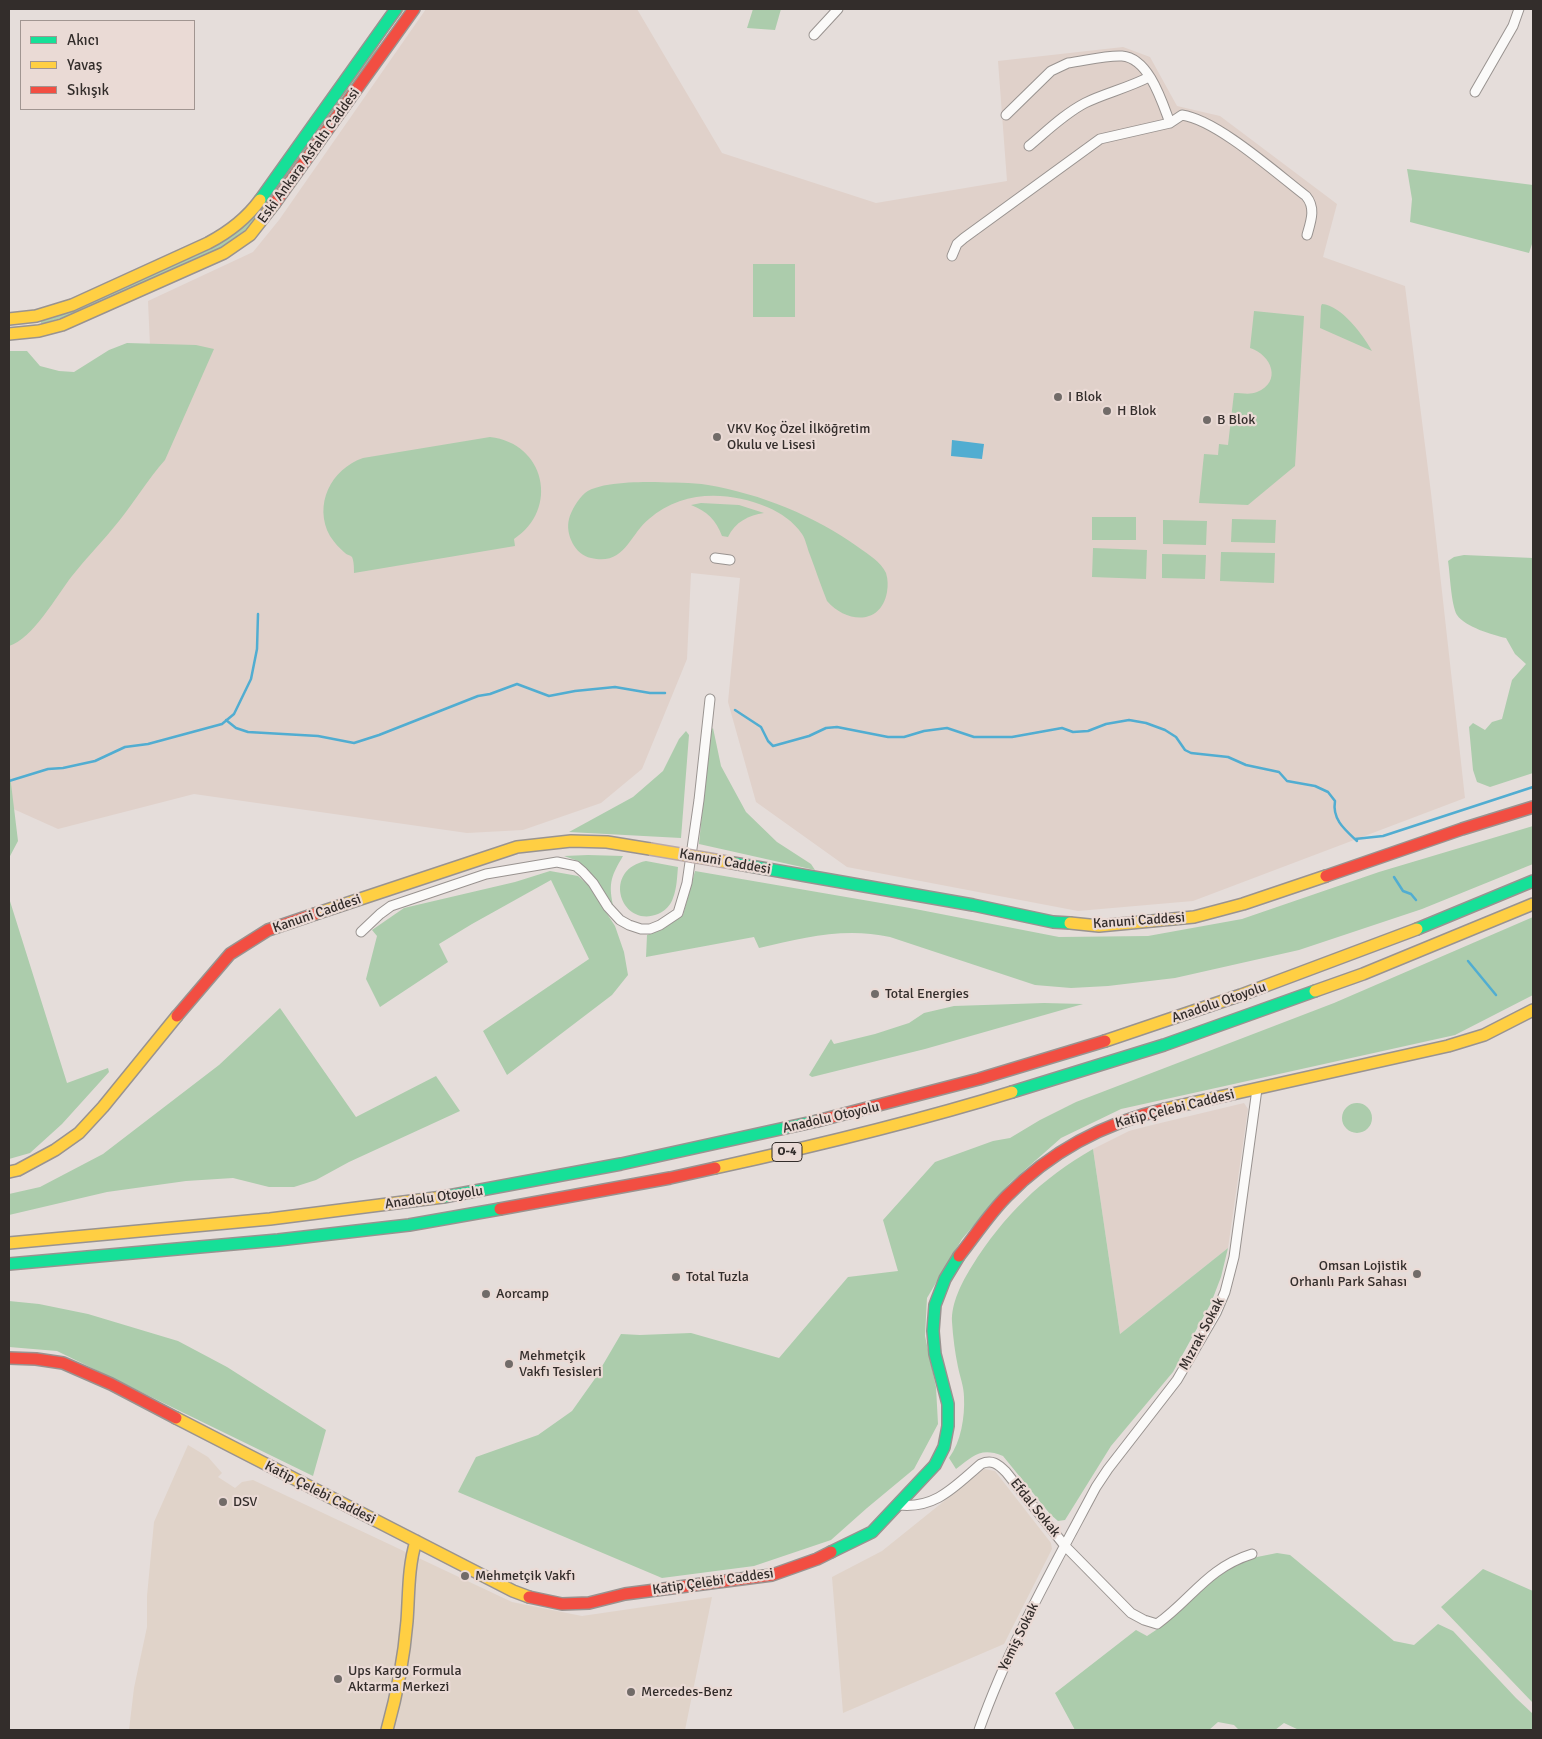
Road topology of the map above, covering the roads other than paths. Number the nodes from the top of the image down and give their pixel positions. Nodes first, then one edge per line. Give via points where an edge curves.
1 (396, 9) edge
2 (414, 9) edge
3 (838, 9) edge
4 (1519, 9) edge
5 (814, 35) dead end
6 (1149, 77) junction
7 (1475, 92) dead end
8 (1006, 115) dead end
9 (1170, 123) junction
10 (1029, 146) dead end
11 (1307, 235) dead end
12 (952, 256) dead end
13 (9, 318) edge
14 (9, 334) edge
15 (715, 558) dead end
16 (730, 560) dead end
17 (710, 699) dead end
18 (1533, 807) edge
19 (1533, 881) edge
20 (1533, 904) edge
21 (361, 932) dead end
22 (1533, 1010) edge
23 (1257, 1089) junction
24 (9, 1172) edge
25 (9, 1243) edge
26 (9, 1264) edge
27 (9, 1358) edge
28 (899, 1505) junction
29 (416, 1541) junction
30 (1065, 1546) junction
31 (1252, 1554) dead end
32 (387, 1730) edge
33 (978, 1730) edge

1 - 13 main road, Eski Ankara Asfaltı Caddesi via 265,193 238,225 208,243 72,306 36,316
2 - 14 main road, Eski Ankara Asfaltı Caddesi via 263,220 243,240 212,259 62,325
3 - 5 street
4 - 7 street via 1513,26
6 - 8 street via 1139,63 1125,56 1063,64
6 - 9 street
6 - 10 street via 1083,104
9 - 11 street via 1182,115 1207,124 1234,140 1306,196 1312,212
9 - 12 street via 1105,136 1094,142 964,238
15 - 16 street
17 - 21 street via 687,883 678,913 650,928 629,925 608,907 583,872 576,866 558,862 486,874 390,906
18 - 24 main road, Kanuni Caddesi, bridge via 1243,904 1194,917 1099,926 1052,922 974,905 608,842 571,841 517,848 268,930 230,954 79,1133 55,1150
19 - 25 main road, Anadolu Otoyolu / O-4 via 1261,989 1093,1046 895,1102 726,1143 502,1188 370,1207 268,1220
20 - 26 main road, Anadolu Otoyolu / O-4 via 1363,974 1164,1044 954,1110 796,1150 670,1178 409,1225
22 - 23 main road, Katip Çelebi Caddesi via 1484,1035 1448,1046
23 - 28 main road, Katip Çelebi Caddesi via 1135,1116 1105,1128 1071,1144 1007,1196 958,1257 935,1304 935,1354 948,1404 948,1426 944,1447 935,1465
23 - 30 street, Mızrak Sokak via 1234,1257 1225,1292 1185,1368 1108,1469
27 - 29 main road, Katip Çelebi Caddesi via 63,1363 111,1384
28 - 29 main road, Katip Çelebi Caddesi via 872,1532 817,1559 772,1575 625,1594 589,1603 562,1604 523,1595
28 - 30 street, Efdal Sokak via 934,1501 981,1464 994,1462 1006,1472
29 - 32 main road via 409,1563 402,1672
30 - 31 street, Efdal Sokak via 1131,1613 1157,1624 1211,1575
30 - 33 street, Yemiş Sokak via 1006,1662

